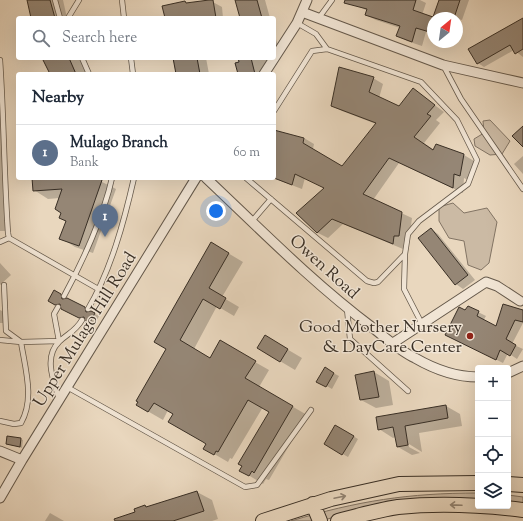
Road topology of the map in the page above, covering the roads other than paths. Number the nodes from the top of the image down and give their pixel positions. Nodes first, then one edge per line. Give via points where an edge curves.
1 (55, 0) edge
2 (79, 0) edge
3 (122, 0) edge
4 (307, 0) edge
5 (332, 0) edge
6 (302, 12) junction
7 (59, 16) edge
8 (69, 16) edge
9 (124, 16) edge
10 (318, 19) junction
11 (297, 23) junction
12 (327, 49) junction
13 (276, 55) edge
14 (0, 60) edge
15 (83, 60) edge
16 (131, 60) edge
17 (273, 60) edge
18 (443, 66) junction
19 (89, 72) edge
20 (133, 72) edge
21 (265, 72) edge
22 (523, 83) edge
23 (276, 108) edge
24 (111, 180) edge
25 (133, 180) edge
26 (195, 180) edge
27 (208, 180) edge
28 (248, 180) edge
29 (523, 189) edge
30 (271, 199) junction
31 (252, 221) junction
32 (9, 238) junction
33 (0, 242) edge
34 (405, 254) junction
35 (75, 275) junction
36 (4, 285) dead end
37 (100, 290) junction
38 (64, 296) dead end
39 (520, 302) dead end
40 (58, 307) dead end
41 (88, 309) dead end
42 (347, 309) junction
43 (82, 320) dead end
44 (422, 324) junction
45 (0, 340) edge
46 (59, 341) junction
47 (21, 342) junction
48 (393, 343) junction
49 (523, 366) edge
50 (511, 372) edge
51 (475, 377) edge
52 (67, 387) junction
53 (408, 391) dead end
54 (59, 399) junction
55 (311, 410) dead end
56 (0, 421) edge
57 (0, 451) edge
58 (22, 460) junction
59 (475, 483) edge
60 (511, 484) edge
61 (523, 485) edge
62 (0, 498) edge
63 (313, 504) junction
64 (523, 510) edge
65 (367, 518) edge
66 (347, 520) edge
67 (262, 521) edge
68 (320, 521) edge

1 - 7 lane
2 - 8 lane
3 - 9 lane
4 - 6 street
5 - 10 lane
6 - 10 street
6 - 11 street
10 - 18 street
11 - 12 lane via 316,34
11 - 13 street
12 - 23 lane via 312,51
12 - 34 lane via 421,82 457,120 477,160 468,184 419,222 408,234
14 - 32 lane
15 - 19 lane
16 - 20 lane
17 - 21 street
18 - 22 street
18 - 29 lane via 461,99
24 - 35 lane via 93,235
25 - 37 lane
26 - 52 street, Upper Mulago Hill Road
27 - 31 street, Owen Road
28 - 30 lane
30 - 31 lane
30 - 34 lane via 367,281 378,282
31 - 42 street, Owen Road
32 - 33 lane
32 - 35 lane
34 - 44 lane via 404,289
35 - 37 lane
35 - 38 lane
36 - 47 lane via 6,330
37 - 41 lane
39 - 44 street via 497,286 486,282
40 - 46 lane via 54,314
42 - 48 street, Owen Road
42 - 53 lane via 350,339
43 - 46 lane via 76,330
44 - 48 street
45 - 47 lane
46 - 47 lane
46 - 54 lane via 50,360
47 - 56 lane via 28,396 27,413 22,423
48 - 51 street, Owen Road via 414,358 440,370
49 - 50 street
52 - 54 street, Upper Mulago Hill Road
52 - 55 lane via 245,487 257,485
54 - 58 street, Upper Mulago Hill Road
57 - 58 street
58 - 62 street, Upper Mulago Hill Road
63 -> 59 main road via 398,484
60 - 61 main road
63 - 67 main road
63 - 68 main road
64 -> 65 main road via 447,505 397,507
65 - 66 main road

